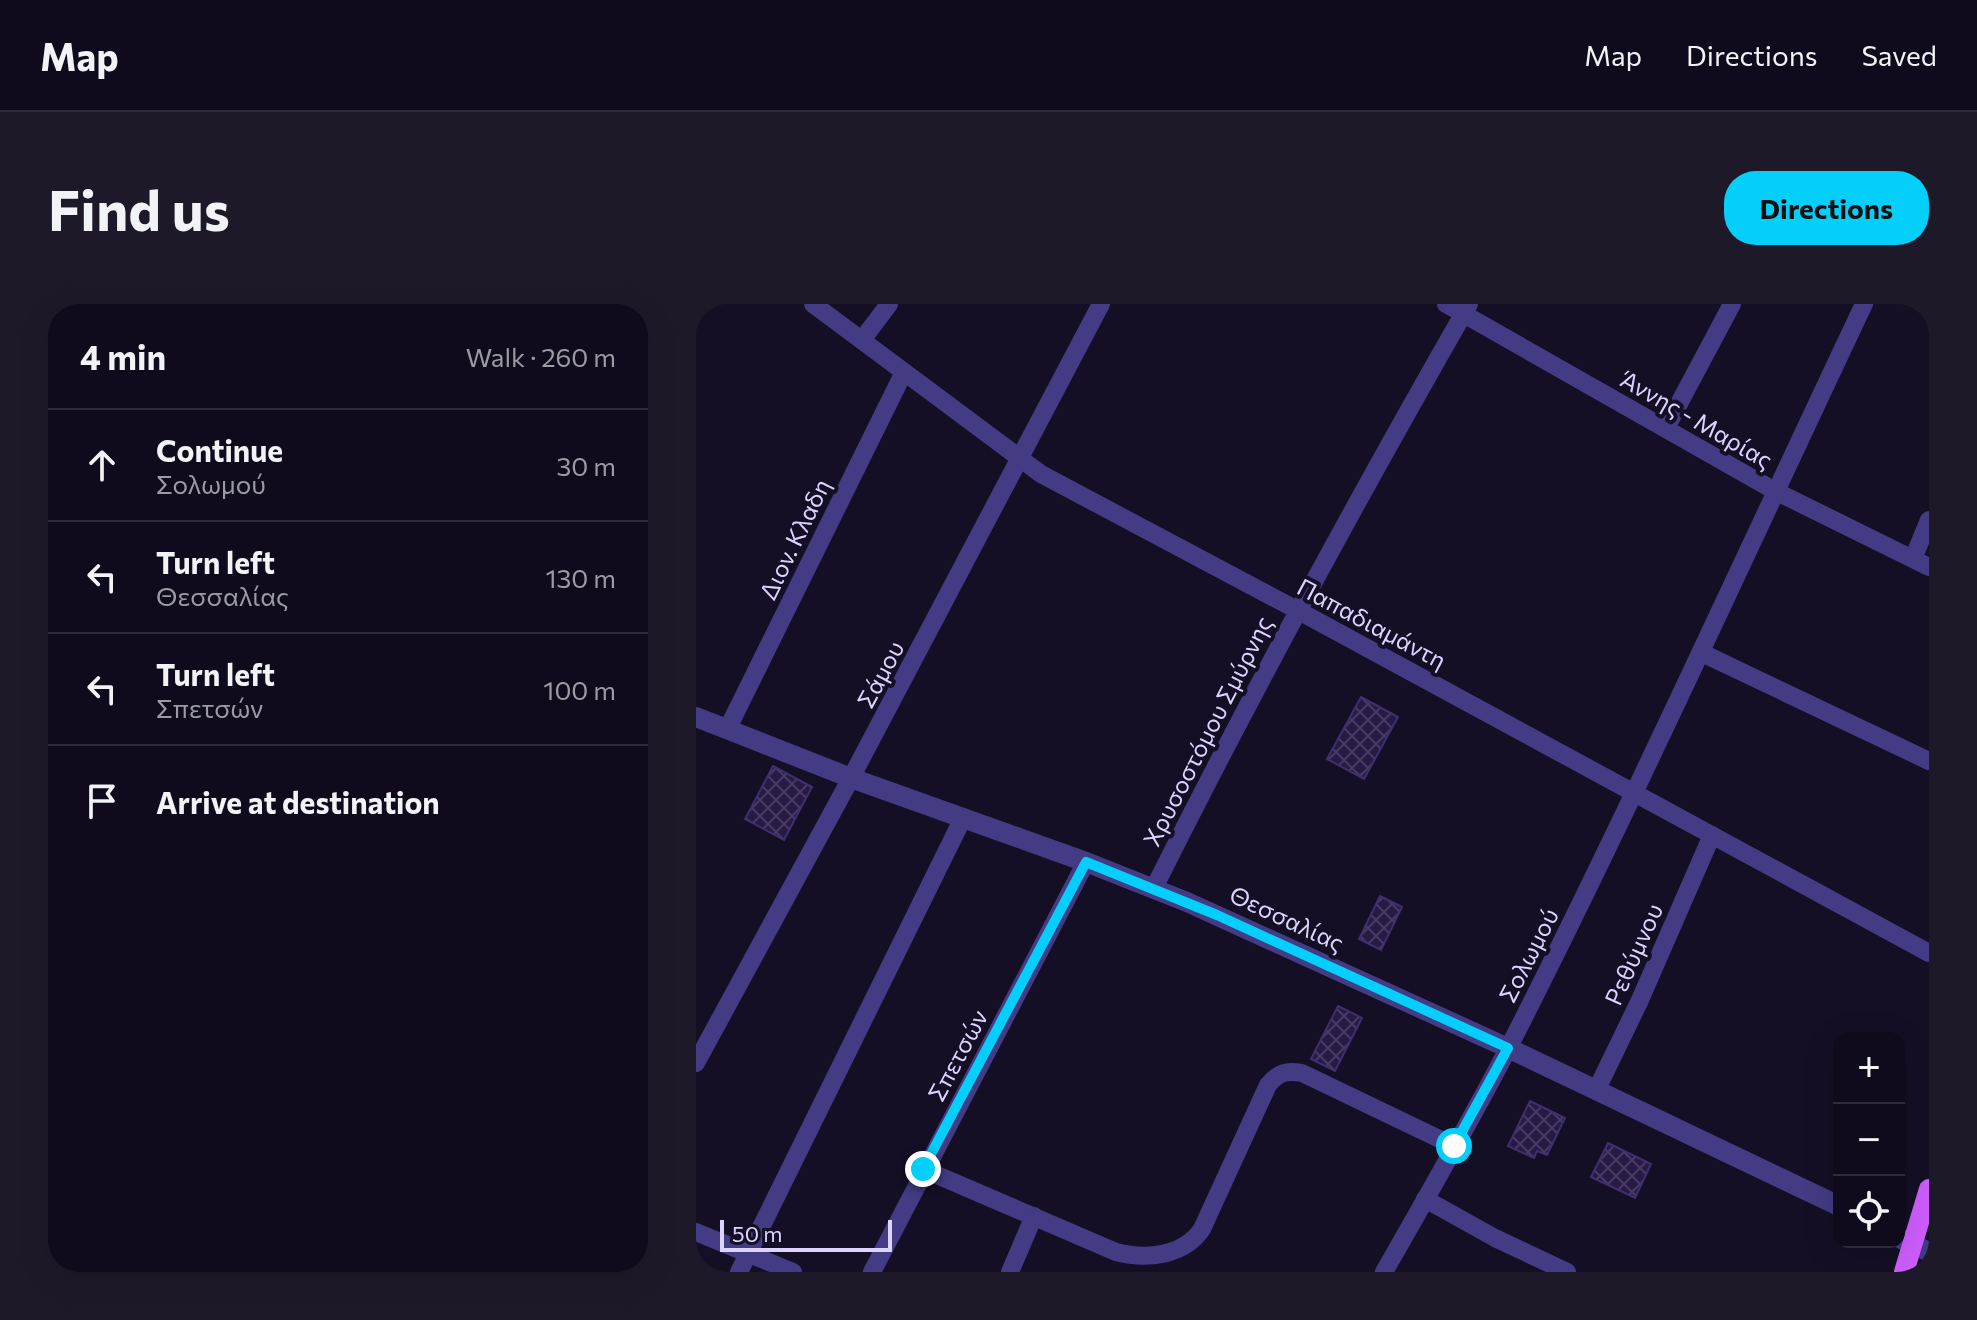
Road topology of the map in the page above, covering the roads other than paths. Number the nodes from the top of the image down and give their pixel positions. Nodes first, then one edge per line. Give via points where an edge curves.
1 (813, 304) edge
2 (889, 304) edge
3 (1101, 304) edge
4 (1446, 304) edge
5 (1732, 304) edge
6 (1864, 304) edge
7 (1467, 309) edge
8 (862, 340) junction
9 (904, 372) junction
10 (1666, 428) junction
11 (1020, 460) junction
12 (1775, 491) junction
13 (1929, 520) edge
14 (1921, 563) edge
15 (1297, 610) junction
16 (1702, 653) junction
17 (696, 717) edge
18 (728, 728) junction
19 (1929, 761) edge
20 (851, 778) junction
21 (1635, 792) junction
22 (963, 818) junction
23 (1712, 835) junction
24 (1086, 862) junction
25 (1154, 888) junction
26 (1929, 953) edge
27 (1508, 1048) junction
28 (696, 1063) edge
29 (1596, 1091) junction
30 (1454, 1146) junction
31 (923, 1169) junction
32 (1929, 1189) edge
33 (1425, 1199) junction
34 (1833, 1203) edge
35 (1034, 1216) junction
36 (696, 1232) edge
37 (1913, 1245) edge
38 (748, 1254) junction
39 (739, 1272) edge
40 (793, 1272) edge
41 (872, 1272) edge
42 (1010, 1272) edge
43 (1384, 1272) edge
44 (1567, 1272) edge
45 (1904, 1272) edge

1 - 8 street, Παπαδιαμάντη
2 - 8 street
3 - 11 street, Σάμου
4 - 7 street, Άννης - Μαρίας
5 - 10 street
6 - 12 street, Σολωμού
7 - 10 street, Άννης - Μαρίας
7 - 15 street, Χρυσοστόμου Σμύρνης
8 - 9 street, Παπαδιαμάντη
9 - 11 street, Παπαδιαμάντη
9 - 18 street, Διον. Κλαδη
10 - 12 street, Άννης - Μαρίας
11 - 15 street, Παπαδιαμάντη
11 - 20 street, Σάμου
12 - 14 street, Άννης - Μαρίας
12 - 16 street, Σολωμού
13 - 14 street
15 - 21 street, Παπαδιαμάντη
15 - 25 street, Χρυσοστόμου Σμύρνης
16 - 19 street
16 - 21 street, Σολωμού
17 - 18 street, Θεσσαλίας
18 - 20 street, Θεσσαλίας
20 - 22 street, Θεσσαλίας
20 - 28 street, Σάμου
21 - 23 street, Παπαδιαμάντη
21 - 27 street, Σολωμού
22 - 24 street, Θεσσαλίας
22 - 38 street
23 - 26 street, Παπαδιαμάντη
23 - 29 street, Ρεθύμνου
24 - 25 street, Θεσσαλίας
24 - 31 street, Σπετσών
25 - 27 street, Θεσσαλίας
27 - 29 street, Θεσσαλίας
27 - 30 street, Σολωμού
29 - 34 street, Θεσσαλίας
30 - 33 street, Σολωμού
30 - 35 street via 1289,1071 1268,1085 1202,1229 1182,1249 1132,1256
31 - 35 street
31 - 41 street, Σπετσών
32 - 37 main road
33 - 43 street, Σολωμού
33 - 44 street
35 - 42 street
36 - 38 street
37 - 45 main road
38 - 39 street
38 - 40 street

